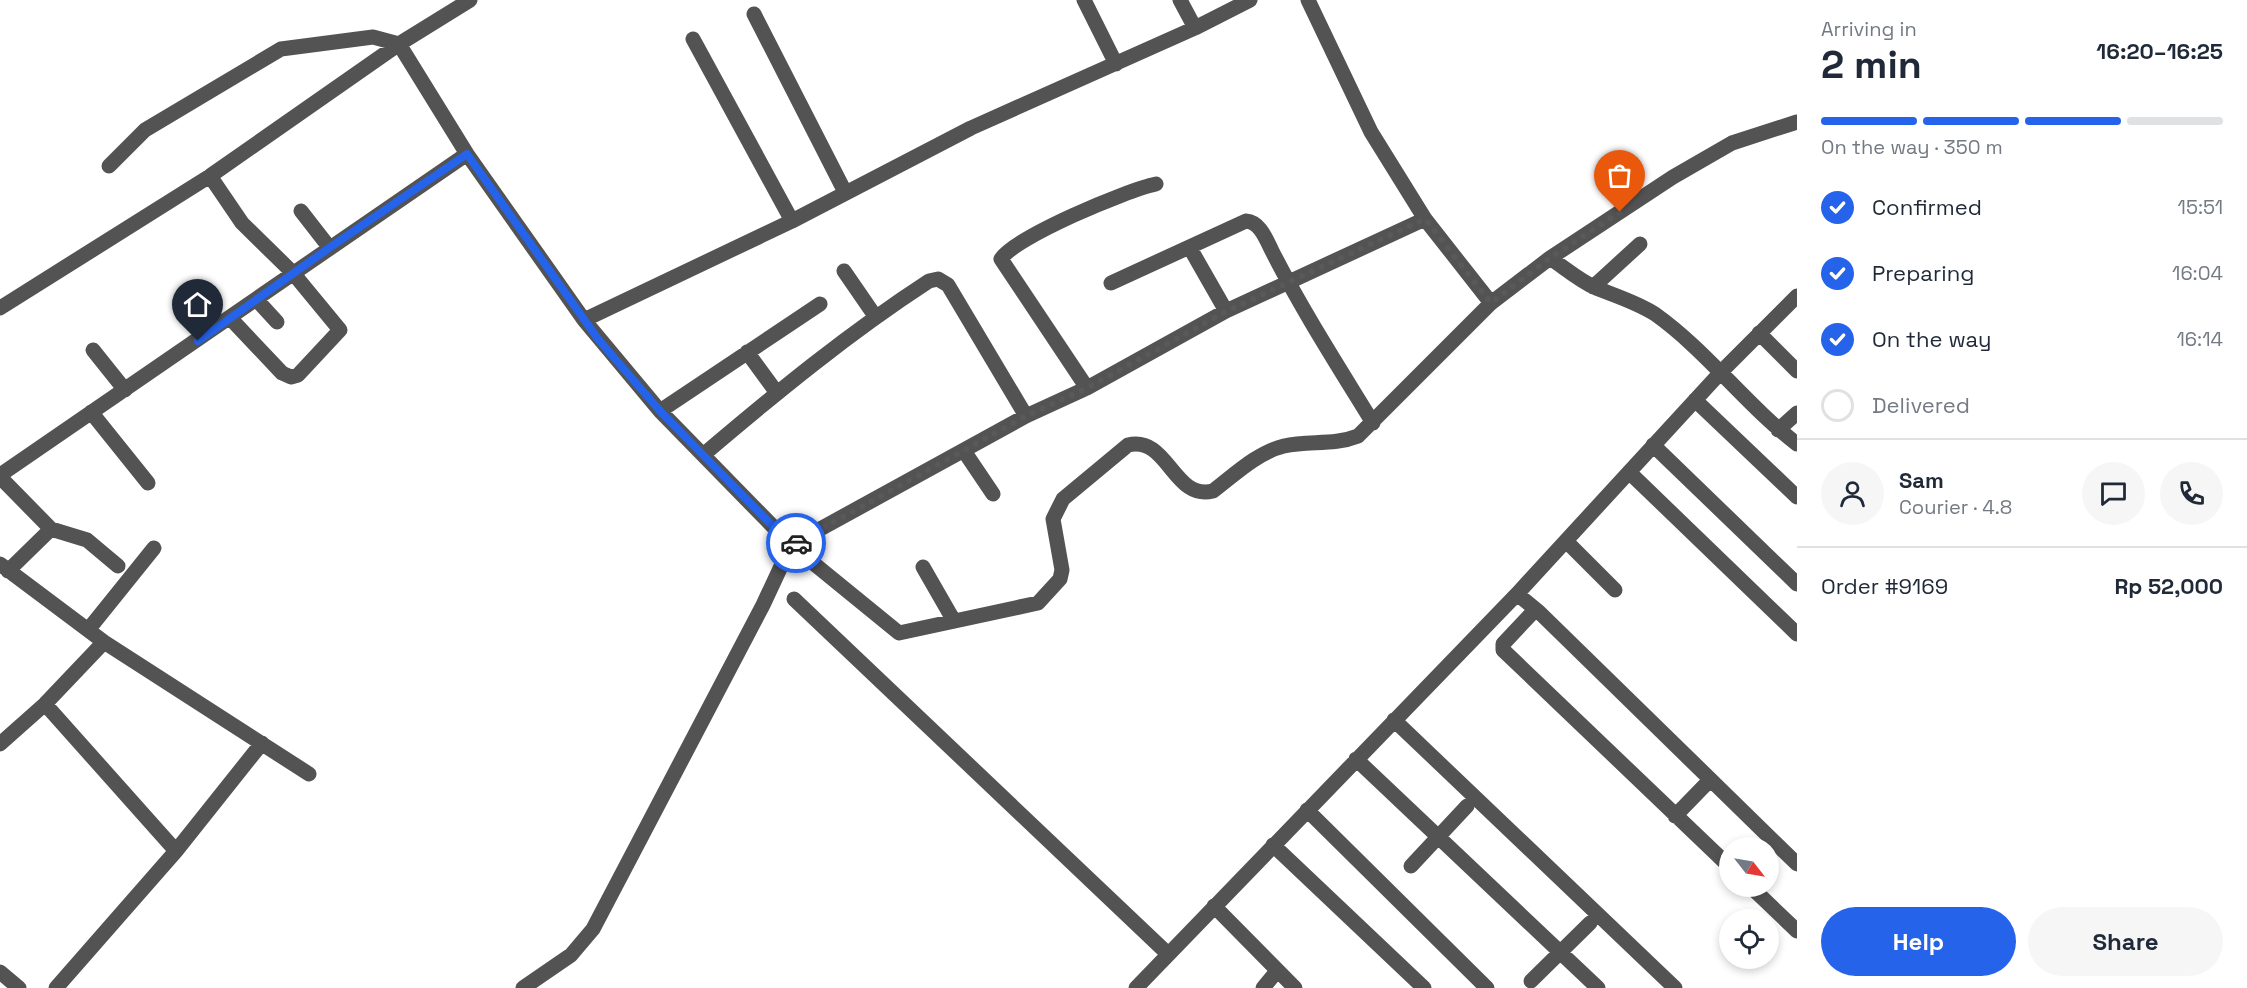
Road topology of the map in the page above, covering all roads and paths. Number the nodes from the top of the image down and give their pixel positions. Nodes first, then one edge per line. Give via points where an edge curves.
1 (470, 0) edge
2 (1084, 0) edge
3 (1180, 0) edge
4 (1250, 0) edge
5 (1308, 0) edge
6 (754, 14) dead end
7 (1195, 28) junction
8 (693, 39) dead end
9 (399, 44) junction
10 (1116, 64) junction
11 (1797, 122) edge
12 (467, 154) junction
13 (109, 166) dead end
14 (210, 176) junction
15 (1156, 184) dead end
16 (845, 192) junction
17 (300, 211) dead end
18 (1425, 219) junction
19 (792, 220) junction
20 (1640, 244) dead end
21 (329, 248) junction
22 (1190, 248) junction
23 (1550, 258) junction
24 (844, 271) dead end
25 (293, 273) junction
26 (1287, 281) junction
27 (1111, 283) dead end
28 (1593, 287) junction
29 (1797, 296) edge
30 (256, 299) junction
31 (1491, 303) junction
32 (820, 304) dead end
33 (0, 308) edge
34 (1227, 311) junction
35 (875, 316) junction
36 (231, 319) junction
37 (277, 322) dead end
38 (591, 329) junction
39 (1759, 333) junction
40 (93, 350) dead end
41 (747, 352) junction
42 (1797, 371) edge
43 (1721, 372) junction
44 (1087, 388) junction
45 (126, 390) junction
46 (777, 393) junction
47 (1695, 400) junction
48 (660, 411) junction
49 (91, 412) junction
50 (1797, 413) edge
51 (1026, 416) junction
52 (1373, 423) junction
53 (1778, 430) junction
54 (1797, 444) edge
55 (1653, 445) junction
56 (964, 451) junction
57 (703, 455) junction
58 (1629, 472) junction
59 (0, 476) edge
60 (148, 483) dead end
61 (993, 494) dead end
62 (1797, 497) edge
63 (51, 529) junction
64 (1566, 541) junction
65 (791, 545) junction
66 (154, 548) dead end
67 (118, 566) dead end
68 (4, 567) edge
69 (923, 567) dead end
70 (1797, 584) edge
71 (1615, 590) dead end
72 (1516, 594) junction
73 (794, 599) dead end
74 (1534, 611) junction
75 (954, 621) junction
76 (88, 630) junction
77 (1797, 634) edge
78 (104, 642) junction
79 (45, 704) junction
80 (1394, 720) junction
81 (262, 743) junction
82 (0, 744) edge
83 (1356, 759) junction
84 (309, 774) dead end
85 (1710, 780) junction
86 (1467, 806) dead end
87 (1307, 810) junction
88 (1675, 816) junction
89 (1438, 836) junction
90 (1273, 845) junction
91 (176, 851) junction
92 (1719, 857) edge
93 (1797, 864) edge
94 (1411, 866) dead end
95 (1761, 897) edge
96 (1214, 906) junction
97 (1590, 923) dead end
98 (1797, 932) edge
99 (1560, 952) junction
100 (1168, 954) junction
101 (1277, 971) junction
102 (0, 972) edge
103 (1530, 981) dead end
104 (19, 988) edge
105 (56, 988) edge
106 (523, 988) edge
107 (1136, 988) edge
108 (1263, 988) edge
109 (1295, 988) edge
110 (1424, 988) edge
111 (1487, 988) edge
112 (1598, 988) edge
113 (1675, 988) edge

1 - 9 street
2 - 10 street
3 - 7 street
4 - 7 street
5 - 18 street via 1371,132
6 - 16 street
7 - 10 street
8 - 19 street
9 - 12 street
9 - 13 street via 373,37 281,49 145,130
9 - 14 street
10 - 16 street via 971,128
11 - 23 street via 1712,154
12 - 21 street
12 - 38 street
14 - 25 street via 242,223
14 - 33 street
15 - 44 street via 1125,192 1036,233 1001,259
16 - 19 street
17 - 21 street
18 - 26 street
18 - 31 street
19 - 38 street
20 - 28 street
21 - 25 street
22 - 26 street via 1249,221 1262,232
22 - 27 street
22 - 34 street
23 - 28 street
23 - 31 street
24 - 35 street
25 - 30 street
25 - 36 street via 340,330 298,375 282,373
26 - 34 street
26 - 52 street
28 - 43 street via 1655,314
29 - 39 street
30 - 36 street
30 - 37 street
31 - 52 street
32 - 41 street
34 - 44 street
35 - 46 street
35 - 51 street via 929,281 946,282
36 - 45 street
38 - 48 street
39 - 42 street
39 - 43 street
40 - 45 street
41 - 46 street
41 - 48 street
43 - 47 street
43 - 53 street
44 - 51 street
45 - 49 street
46 - 57 street
47 - 55 street
47 - 62 street
48 - 57 street
49 - 59 street
49 - 60 street
50 - 53 street
51 - 56 street
52 - 75 street via 1348,440 1301,443 1272,450 1206,493 1190,488 1153,448 1141,443 1128,445 1056,509 1053,532 1062,570 1057,586 1028,607
53 - 54 street
55 - 58 street
55 - 70 street
56 - 61 street
56 - 65 street
57 - 65 street
58 - 64 street
58 - 77 street
59 - 63 street
63 - 67 street via 87,540
63 - 68 street
64 - 71 street
64 - 72 street
65 - 75 street via 894,632 925,630
65 - 106 street via 593,929 572,955
66 - 76 street
68 - 76 street
69 - 75 street
72 - 74 street
72 - 80 street
73 - 100 street
74 - 85 street
74 - 88 street via 1503,644 1503,650
76 - 78 street
78 - 79 street
78 - 81 street
79 - 82 street
79 - 91 street
80 - 83 street
80 - 113 street
81 - 84 street
81 - 91 street
83 - 87 street
83 - 89 street
85 - 88 street
85 - 93 street
86 - 89 street
87 - 90 street
87 - 111 street
88 - 92 street
89 - 94 street
89 - 99 street
90 - 96 street
90 - 110 street
91 - 105 street
95 - 98 street
96 - 100 street
96 - 101 street
97 - 99 street
99 - 103 street
99 - 112 street
100 - 107 street
101 - 108 street
101 - 109 street
102 - 104 street

